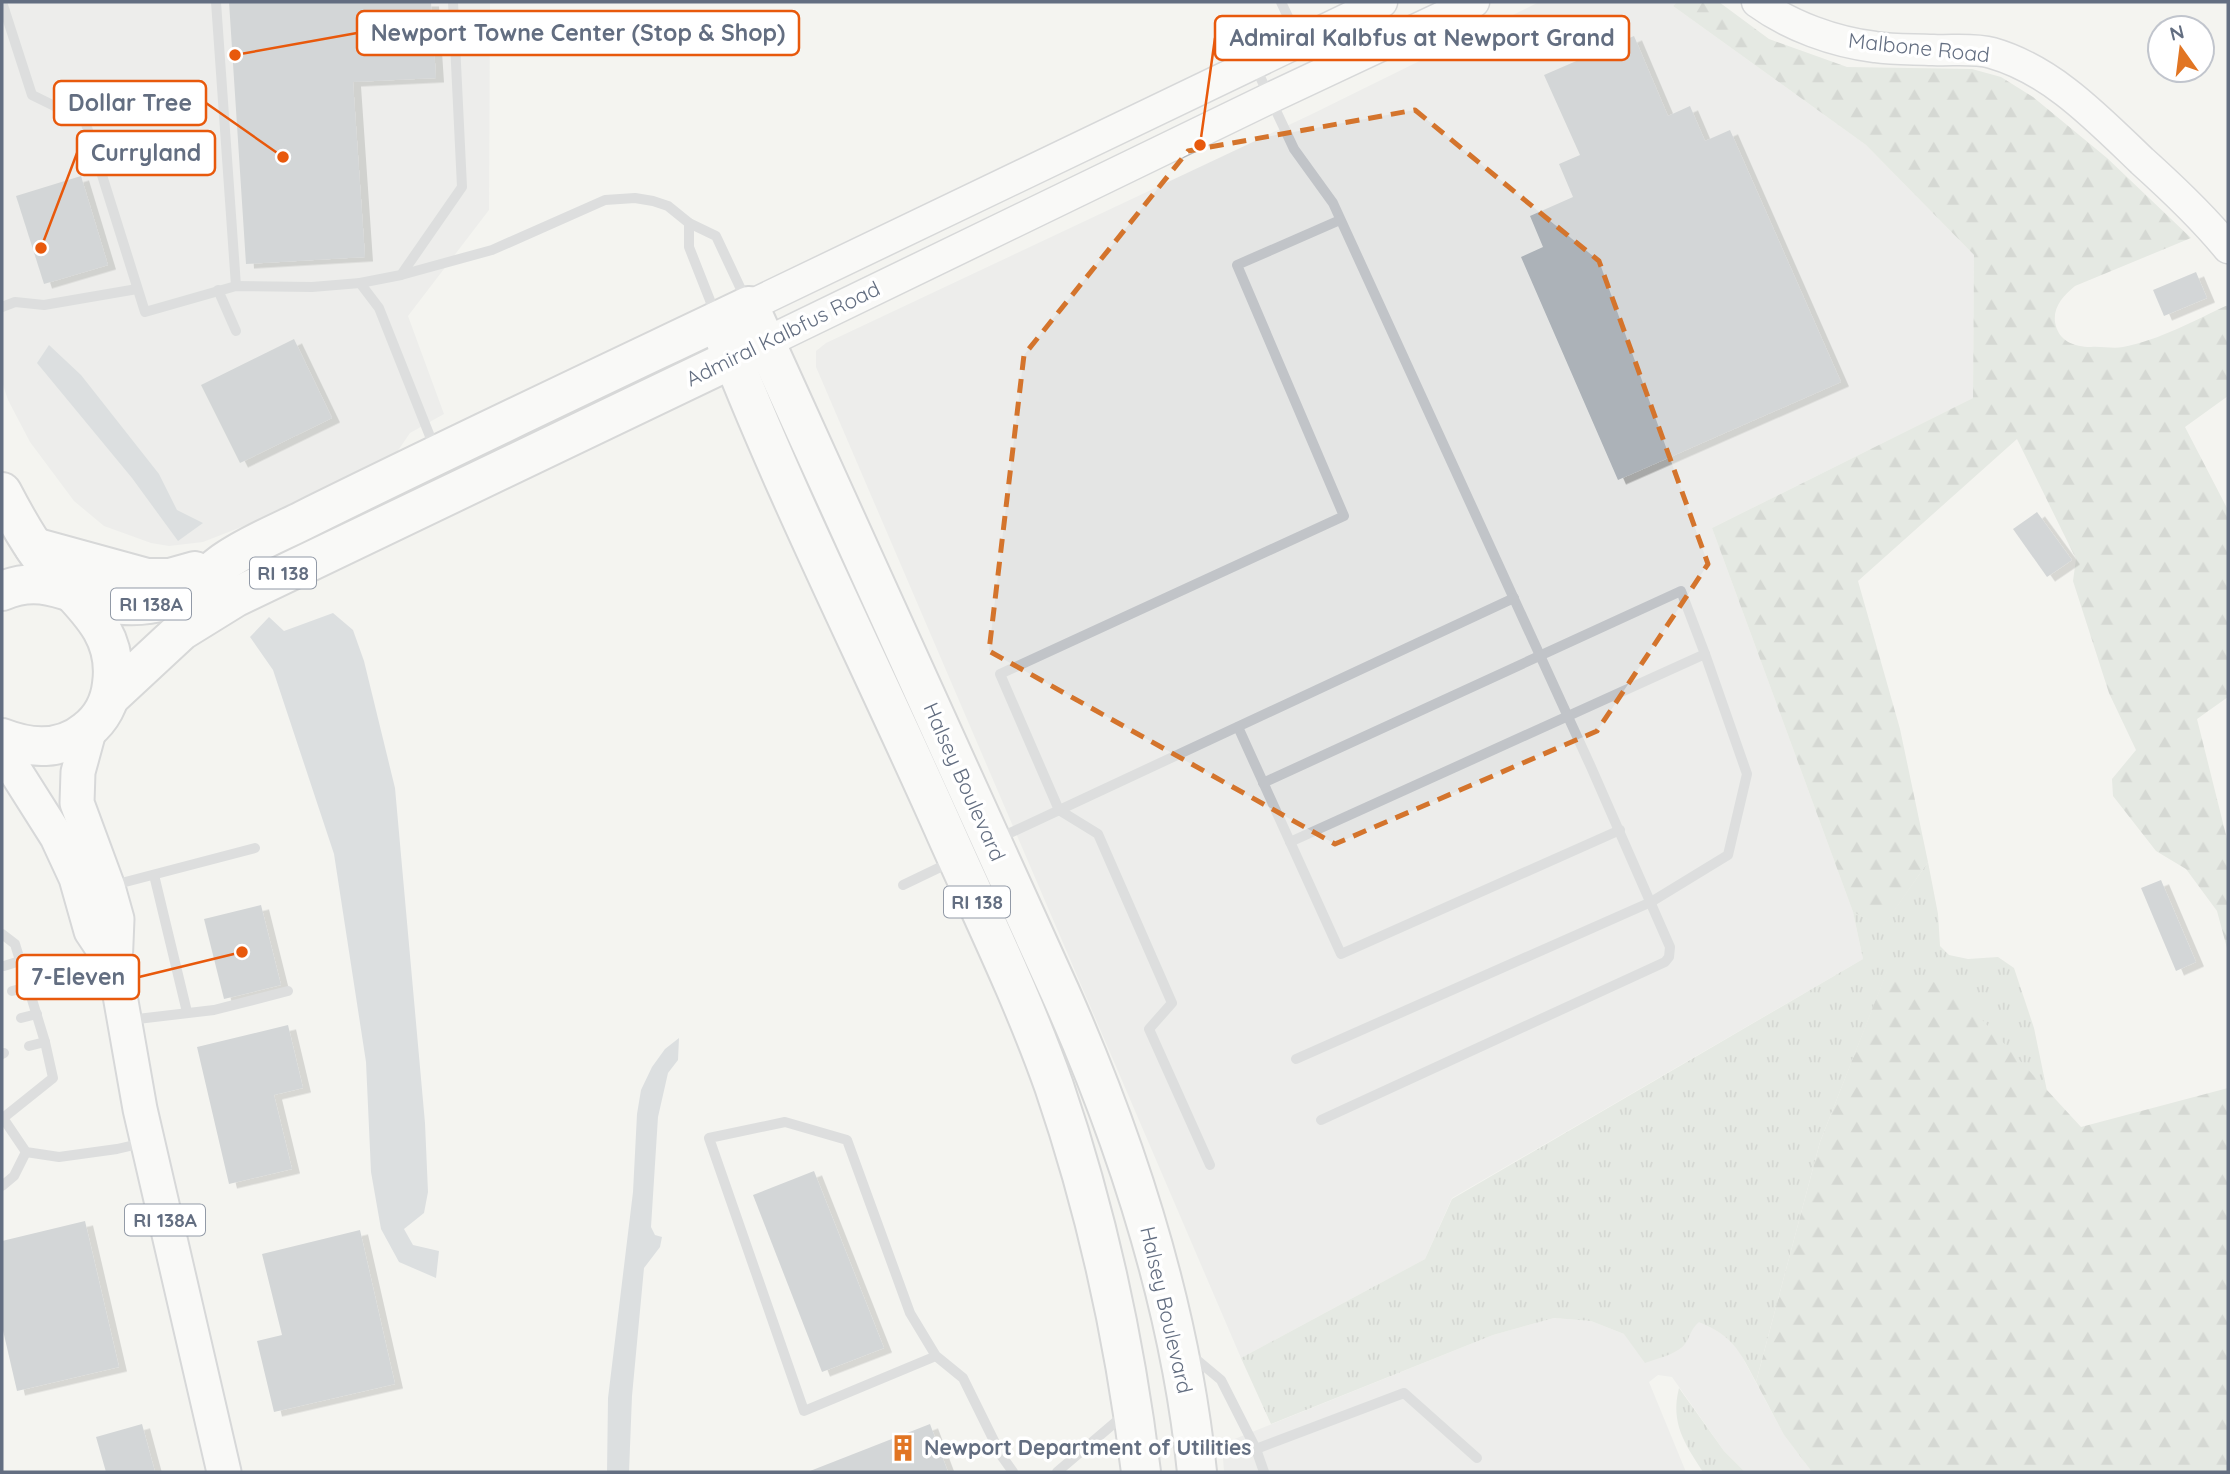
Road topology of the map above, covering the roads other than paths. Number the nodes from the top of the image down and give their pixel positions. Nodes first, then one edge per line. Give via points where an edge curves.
1 (2, 2) edge
2 (216, 2) edge
3 (453, 2) edge
4 (1281, 2) edge
5 (1382, 2) edge
6 (1474, 2) edge
7 (1757, 2) edge
8 (1300, 41) junction
9 (1253, 63) junction
10 (1270, 97) junction
11 (1340, 220) junction
12 (689, 223) junction
13 (2228, 248) edge
14 (401, 275) junction
15 (360, 283) junction
16 (236, 286) junction
17 (137, 289) junction
18 (218, 290) junction
19 (2, 307) edge
20 (734, 314) junction
21 (236, 331) dead end
22 (749, 351) junction
23 (438, 456) junction
24 (2, 492) edge
25 (34, 547) junction
26 (225, 562) junction
27 (68, 589) junction
28 (2, 591) edge
29 (1514, 598) junction
30 (1705, 654) junction
31 (1540, 655) junction
32 (111, 696) junction
33 (1568, 716) junction
34 (1238, 727) junction
35 (90, 728) junction
36 (2, 738) edge
37 (2, 750) edge
38 (1263, 783) junction
39 (1059, 810) junction
40 (1620, 831) junction
41 (1290, 842) junction
42 (255, 848) dead end
43 (975, 850) junction
44 (154, 875) junction
45 (903, 885) dead end
46 (108, 887) junction
47 (1651, 902) junction
48 (2, 934) edge
49 (20, 961) junction
50 (4, 965) dead end
51 (115, 967) junction
52 (28, 987) junction
53 (12, 991) dead end
54 (288, 991) dead end
55 (187, 1012) junction
56 (37, 1014) junction
57 (21, 1018) dead end
58 (124, 1021) junction
59 (45, 1042) junction
60 (29, 1046) dead end
61 (1296, 1059) dead end
62 (3, 1116) edge
63 (1321, 1120) dead end
64 (147, 1142) junction
65 (26, 1152) junction
66 (1210, 1165) dead end
67 (2, 1186) edge
68 (1177, 1343) junction
69 (936, 1356) junction
70 (1133, 1408) junction
71 (1256, 1449) junction
72 (1477, 1458) dead end
73 (224, 1472) edge
74 (1013, 1472) edge
75 (1057, 1472) edge
76 (1141, 1472) edge
77 (1197, 1472) edge
78 (1264, 1472) edge

1 - 17 lane via 32,95 85,121
2 - 16 lane
3 - 14 lane via 463,187
4 - 8 lane
5 - 8 main road, Admiral Kalbfus Road
6 - 10 main road, Admiral Kalbfus Road
7 - 13 main road, Malbone Road via 1844,42 1878,48 1990,52 2023,65 2092,114
8 - 9 main road, Admiral Kalbfus Road
9 - 10 lane
9 - 20 main road, Admiral Kalbfus Road
10 - 11 lane via 1294,149
10 - 22 main road, Admiral Kalbfus Road
11 - 29 lane
11 - 39 lane via 1237,265 1344,516 1000,674
12 - 14 lane via 668,206 653,201 605,200 492,250
12 - 20 lane via 689,247
12 - 20 lane via 716,236
14 - 15 lane
15 - 16 lane
15 - 23 lane via 379,308
16 - 18 lane
17 - 18 lane via 145,312
17 - 19 lane
18 - 21 lane
20 - 22 highway, Halsey Boulevard
20 - 23 highway, Admiral Kalbfus Road / RI 138
22 - 32 highway, Admiral Kalbfus Road / RI 138 via 236,597 181,631
22 - 43 highway, Halsey Boulevard / RI 138 via 763,432
23 - 26 highway, Admiral Kalbfus Road / RI 138
24 - 25 highway
25 - 26 highway, RI 138 via 146,578 170,578
25 - 27 highway
26 - 27 highway, Admiral Kalbfus Road / RI 138A via 187,592 153,604 118,605
27 - 28 highway, RI 138A via 33,584
27 - 32 highway via 108,639 114,664
29 - 31 lane
29 - 34 lane
30 - 31 lane via 1681,591
30 - 33 lane
30 - 47 lane via 1748,774 1728,855
31 - 33 lane
31 - 38 lane
32 - 35 highway, RI 138
33 - 40 lane
33 - 41 lane
34 - 38 lane
34 - 39 lane
35 - 36 highway via 43,747
35 - 46 main road, RI 138A via 78,772 77,803
37 - 51 main road, RI 138A via 58,837 91,931
38 - 41 lane
39 - 43 lane
39 - 66 lane via 1098,834 1172,1003 1150,1029
40 - 41 lane via 1341,954
40 - 47 lane
42 - 44 lane
43 - 45 lane
43 - 68 highway, Halsey Boulevard / RI 138 via 1074,1025 1111,1115 1147,1222
43 - 70 highway, Halsey Boulevard / RI 138 via 1090,1203
44 - 46 lane
44 - 55 lane
46 - 51 main road, RI 138A via 118,929
47 - 61 lane
47 - 63 lane via 1670,947 1665,962
48 - 49 lane via 15,944
49 - 50 lane
49 - 52 lane
51 - 58 main road, RI 138A
52 - 53 lane
52 - 56 lane
54 - 55 lane via 214,1010
55 - 58 lane
56 - 57 lane
56 - 59 lane
58 - 64 main road, RI 138A
59 - 60 lane
59 - 62 lane via 53,1078
62 - 65 lane
64 - 65 lane via 60,1157
64 - 73 main road, RI 138A
65 - 67 lane via 14,1176
68 - 71 lane via 1221,1380
68 - 77 highway, Halsey Boulevard / RI 138
69 - 69 lane via 803,1411 709,1138 785,1122 847,1140 910,1313
69 - 74 lane via 963,1378
70 - 75 lane
70 - 76 highway, Halsey Boulevard / RI 138
71 - 72 lane via 1404,1393
71 - 78 lane

